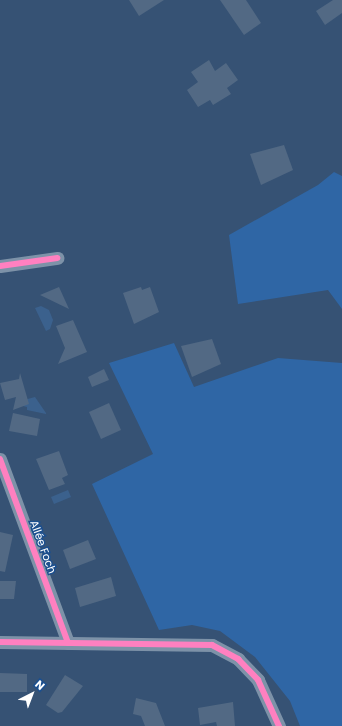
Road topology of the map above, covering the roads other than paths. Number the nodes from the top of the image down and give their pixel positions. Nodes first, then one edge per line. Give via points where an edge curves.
1 (57, 258) dead end
2 (0, 266) edge
3 (0, 459) edge
4 (0, 642) edge
5 (68, 643) junction
6 (279, 726) edge

1 - 2 street
3 - 5 street, Allée Foch
4 - 5 street
5 - 6 street via 212,645 238,659 258,680

